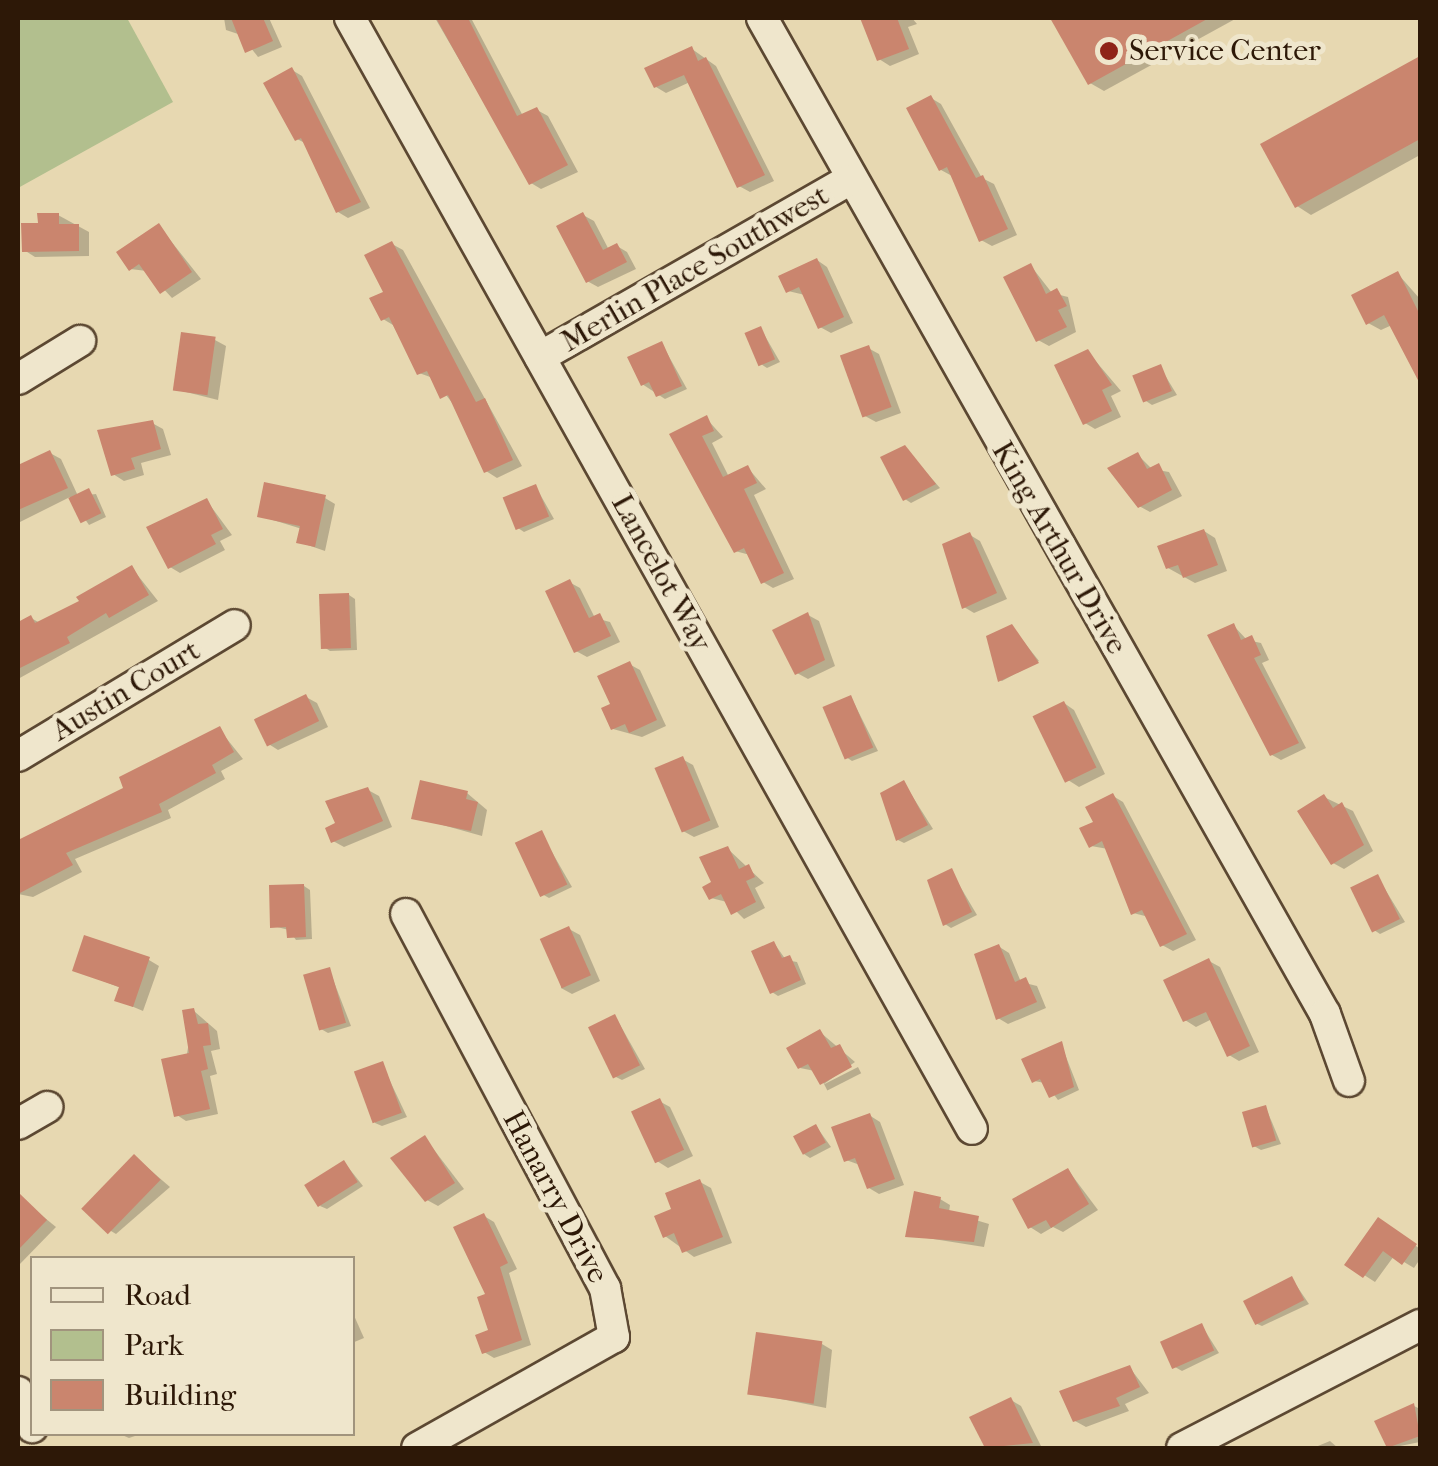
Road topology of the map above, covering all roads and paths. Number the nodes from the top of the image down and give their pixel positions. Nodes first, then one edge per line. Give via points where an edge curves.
1 (350, 18) edge
2 (762, 18) edge
3 (849, 180) junction
4 (80, 342) dead end
5 (540, 357) junction
6 (18, 380) edge
7 (235, 625) dead end
8 (18, 756) edge
9 (406, 914) dead end
10 (1350, 1081) dead end
11 (48, 1108) dead end
12 (18, 1124) edge
13 (972, 1129) dead end
14 (1420, 1325) edge
15 (18, 1392) edge
16 (30, 1420) edge
17 (424, 1447) edge
18 (1182, 1448) edge

1 - 5 street, Lancelot Way
2 - 3 street, King Arthur Drive
3 - 5 street, Merlin Place Southwest
3 - 10 street, King Arthur Drive via 1326,1014
4 - 6 street
5 - 13 street, Lancelot Way
7 - 8 street, Austin Court
9 - 17 street, Hanarry Drive via 604,1288 614,1337
11 - 12 street
14 - 18 street
15 - 16 street

